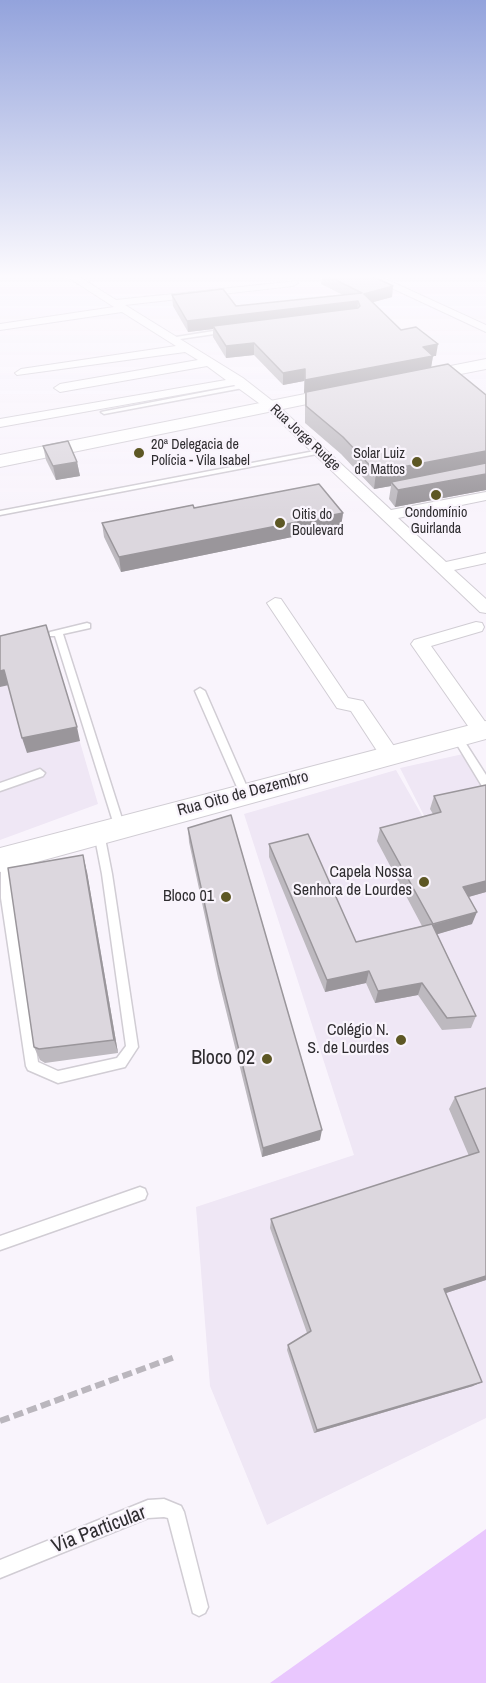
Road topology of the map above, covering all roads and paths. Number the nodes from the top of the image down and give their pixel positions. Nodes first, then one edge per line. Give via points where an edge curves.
1 (146, 355) edge
2 (197, 355) edge
3 (208, 362) junction
4 (486, 364) edge
5 (21, 374) dead end
6 (402, 380) edge
7 (242, 384) junction
8 (60, 388) dead end
9 (358, 389) edge
10 (271, 406) junction
11 (104, 412) dead end
12 (0, 423) edge
13 (320, 452) junction
14 (0, 461) edge
15 (386, 493) dead end
16 (486, 496) edge
17 (369, 497) junction
18 (0, 513) edge
19 (389, 515) junction
20 (486, 558) edge
21 (445, 567) junction
22 (275, 603) dead end
23 (486, 608) edge
24 (87, 626) dead end
25 (476, 627) dead end
26 (58, 633) junction
27 (46, 636) edge
28 (200, 691) dead end
29 (475, 733) edge
30 (390, 755) junction
31 (40, 773) dead end
32 (486, 783) edge
33 (0, 787) edge
34 (246, 794) junction
35 (109, 830) junction
36 (3, 859) edge
37 (140, 1194) dead end
38 (0, 1243) edge
39 (175, 1358) dead end
40 (0, 1421) edge
41 (0, 1569) edge
42 (199, 1607) dead end

1 - 5 street
2 - 3 street, Rua Jorge Rudge
3 - 7 street, Rua Jorge Rudge
3 - 8 street
4 - 6 street via 450,375
7 - 10 street, Rua Jorge Rudge
7 - 11 lane
7 - 12 street
9 - 10 street
10 - 13 street, Rua Jorge Rudge
10 - 14 street
13 - 17 street, Rua Jorge Rudge
13 - 18 lane
15 - 17 street
16 - 19 street
17 - 19 street, Rua Jorge Rudge
19 - 21 street, Rua Jorge Rudge
20 - 21 street
21 - 23 street, Rua Jorge Rudge
22 - 30 street via 343,704 357,705
24 - 26 lane
25 - 29 street via 420,644
26 - 27 lane
26 - 35 lane
28 - 34 lane
29 - 30 street, Rua Oito de Dezembro
29 - 32 lane
30 - 34 street, Rua Oito de Dezembro
31 - 33 lane
34 - 35 street, Rua Oito de Dezembro
35 - 36 street, Rua Oito de Dezembro
35 - 36 lane via 107,874 132,1047 120,1063 58,1077 32,1066
37 - 38 lane
39 - 40 path
41 - 42 lane, Via Particular via 148,1509 164,1508 175,1512

